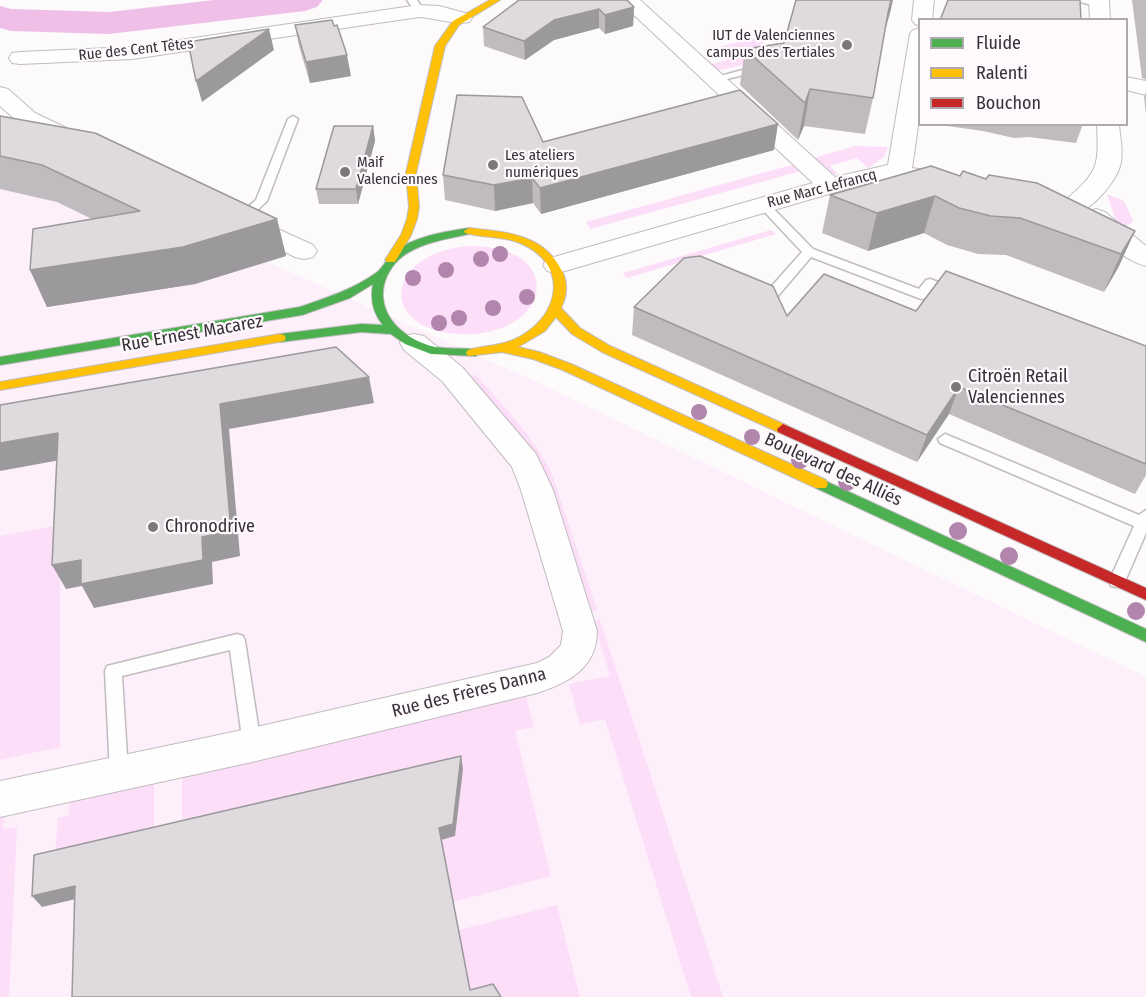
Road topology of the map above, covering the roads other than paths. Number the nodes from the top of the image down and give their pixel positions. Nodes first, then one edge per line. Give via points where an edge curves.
1 (496, 0) edge
2 (628, 0) edge
3 (924, 0) edge
4 (1070, 0) edge
5 (1078, 0) edge
6 (415, 5) edge
7 (1099, 8) edge
8 (462, 18) junction
9 (922, 18) edge
10 (918, 47) edge
11 (773, 68) edge
12 (0, 77) edge
13 (714, 79) junction
14 (1128, 83) edge
15 (1146, 88) edge
16 (0, 94) edge
17 (293, 119) dead end
18 (1108, 126) edge
19 (89, 148) edge
20 (899, 173) junction
21 (968, 182) edge
22 (830, 185) junction
23 (763, 204) junction
24 (414, 207) junction
25 (219, 209) edge
26 (240, 220) junction
27 (459, 231) junction
28 (304, 251) dead end
29 (809, 252) junction
30 (1146, 258) edge
31 (390, 260) junction
32 (556, 265) junction
33 (379, 276) junction
34 (962, 296) edge
35 (767, 300) edge
36 (557, 310) junction
37 (403, 337) junction
38 (500, 348) junction
39 (0, 361) edge
40 (0, 386) edge
41 (945, 439) edge
42 (1145, 521) edge
43 (1116, 581) junction
44 (1146, 594) edge
45 (1146, 636) edge
46 (252, 745) junction
47 (119, 773) junction
48 (0, 799) edge

1 - 8 main road
2 - 13 street
3 - 9 street
4 - 5 lane
5 - 7 lane
6 - 8 street, Rue des Cent Têtes
6 - 12 street, Rue des Cent Têtes via 132,53 13,51 16,67
8 - 24 main road via 447,33 437,53 411,173
10 - 20 street
11 - 13 lane
13 - 22 street
14 - 15 street
16 - 19 street via 27,118
17 - 26 lane via 261,201
18 - 30 street via 1109,168 1101,180 1066,201 1094,216
20 - 21 street, Rue Marc Lefrancq
20 - 22 street, Rue Marc Lefrancq via 878,173
22 - 23 street, Rue Marc Lefrancq
23 - 29 lane
23 - 32 street, Rue Marc Lefrancq
24 - 27 main road via 430,220
24 - 31 main road via 409,229
25 - 26 street
26 - 28 street
27 - 31 main road via 420,241
27 - 32 main road via 491,232 521,239 545,253
29 - 34 lane via 921,296 930,283
29 - 35 lane
31 - 33 main road
32 - 36 main road via 564,287
33 - 37 main road via 375,304 381,318
33 - 39 main road, Rue Ernest Macarez via 341,298 302,311
36 - 38 main road via 531,336
36 - 43 main road, Boulevard des Alliés via 576,331 606,349
37 - 38 main road via 449,352 475,353
37 - 40 main road, Rue Ernest Macarez via 353,329 302,334
37 - 46 street, Rue des Frères Danna via 452,374 525,462 577,619 579,645 566,664 545,676
38 - 45 main road, Boulevard des Alliés via 542,356 589,376
41 - 42 lane
42 - 43 lane
43 - 44 main road, Boulevard des Alliés
46 - 47 street, Rue des Frères Danna
46 - 47 lane via 237,641 113,671
47 - 48 street, Rue des Frères Danna

